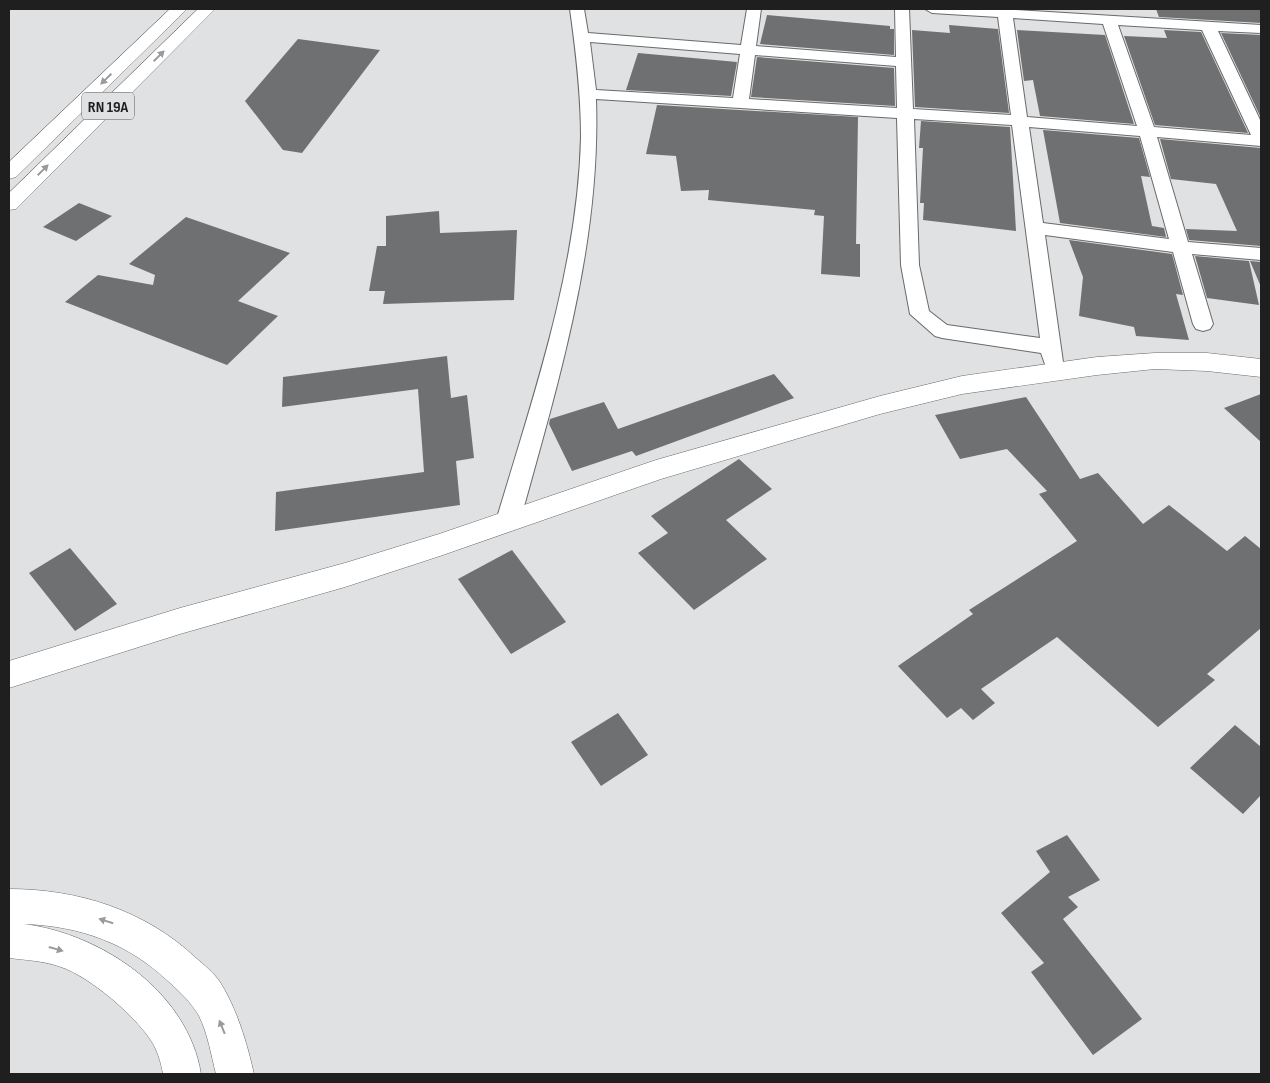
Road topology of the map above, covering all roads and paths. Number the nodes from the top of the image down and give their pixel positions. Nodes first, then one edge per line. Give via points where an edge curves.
1 (179, 9) edge
2 (207, 9) edge
3 (577, 9) edge
4 (754, 9) edge
5 (902, 9) edge
6 (932, 9) edge
7 (996, 12) edge
8 (1046, 12) edge
9 (1146, 16) edge
10 (1109, 20) junction
11 (1252, 25) edge
12 (1208, 26) junction
13 (583, 37) junction
14 (748, 49) junction
15 (904, 62) junction
16 (589, 94) junction
17 (740, 104) junction
18 (905, 114) junction
19 (1020, 121) junction
20 (1147, 131) junction
21 (1261, 140) edge
22 (9, 173) edge
23 (9, 204) edge
24 (1035, 228) junction
25 (1181, 247) junction
26 (1261, 254) edge
27 (1203, 324) dead end
28 (1053, 359) junction
29 (1261, 368) edge
30 (508, 522) junction
31 (9, 675) edge
32 (9, 906) edge
33 (9, 940) edge
34 (182, 1074) edge
35 (235, 1074) edge

1 -> 22 main road, RN 19A
23 -> 2 main road, RN 19A
3 - 13 street
4 - 14 street
5 - 15 street
6 - 7 street
7 - 8 street
7 - 19 street
8 - 10 street
9 - 10 street
9 - 12 street
10 - 20 street
11 - 12 street
12 - 21 street
13 - 14 street
13 - 16 street
14 - 15 street
14 - 17 street
15 - 18 street
16 - 17 street
16 - 30 street via 584,212 562,329
17 - 18 street
18 - 19 street
18 - 28 street via 910,265 920,314 942,331
19 - 20 street
19 - 24 street
20 - 21 street
20 - 25 street
24 - 25 street
24 - 28 street
25 - 26 street
25 - 27 street
28 - 29 main road via 1207,362
28 - 30 main road via 962,386 880,404 656,470
30 - 31 main road via 345,575 180,621
35 -> 32 main road via 224,1030 207,994 173,959 125,927 73,911
33 -> 34 main road via 72,953 101,971 162,1023

